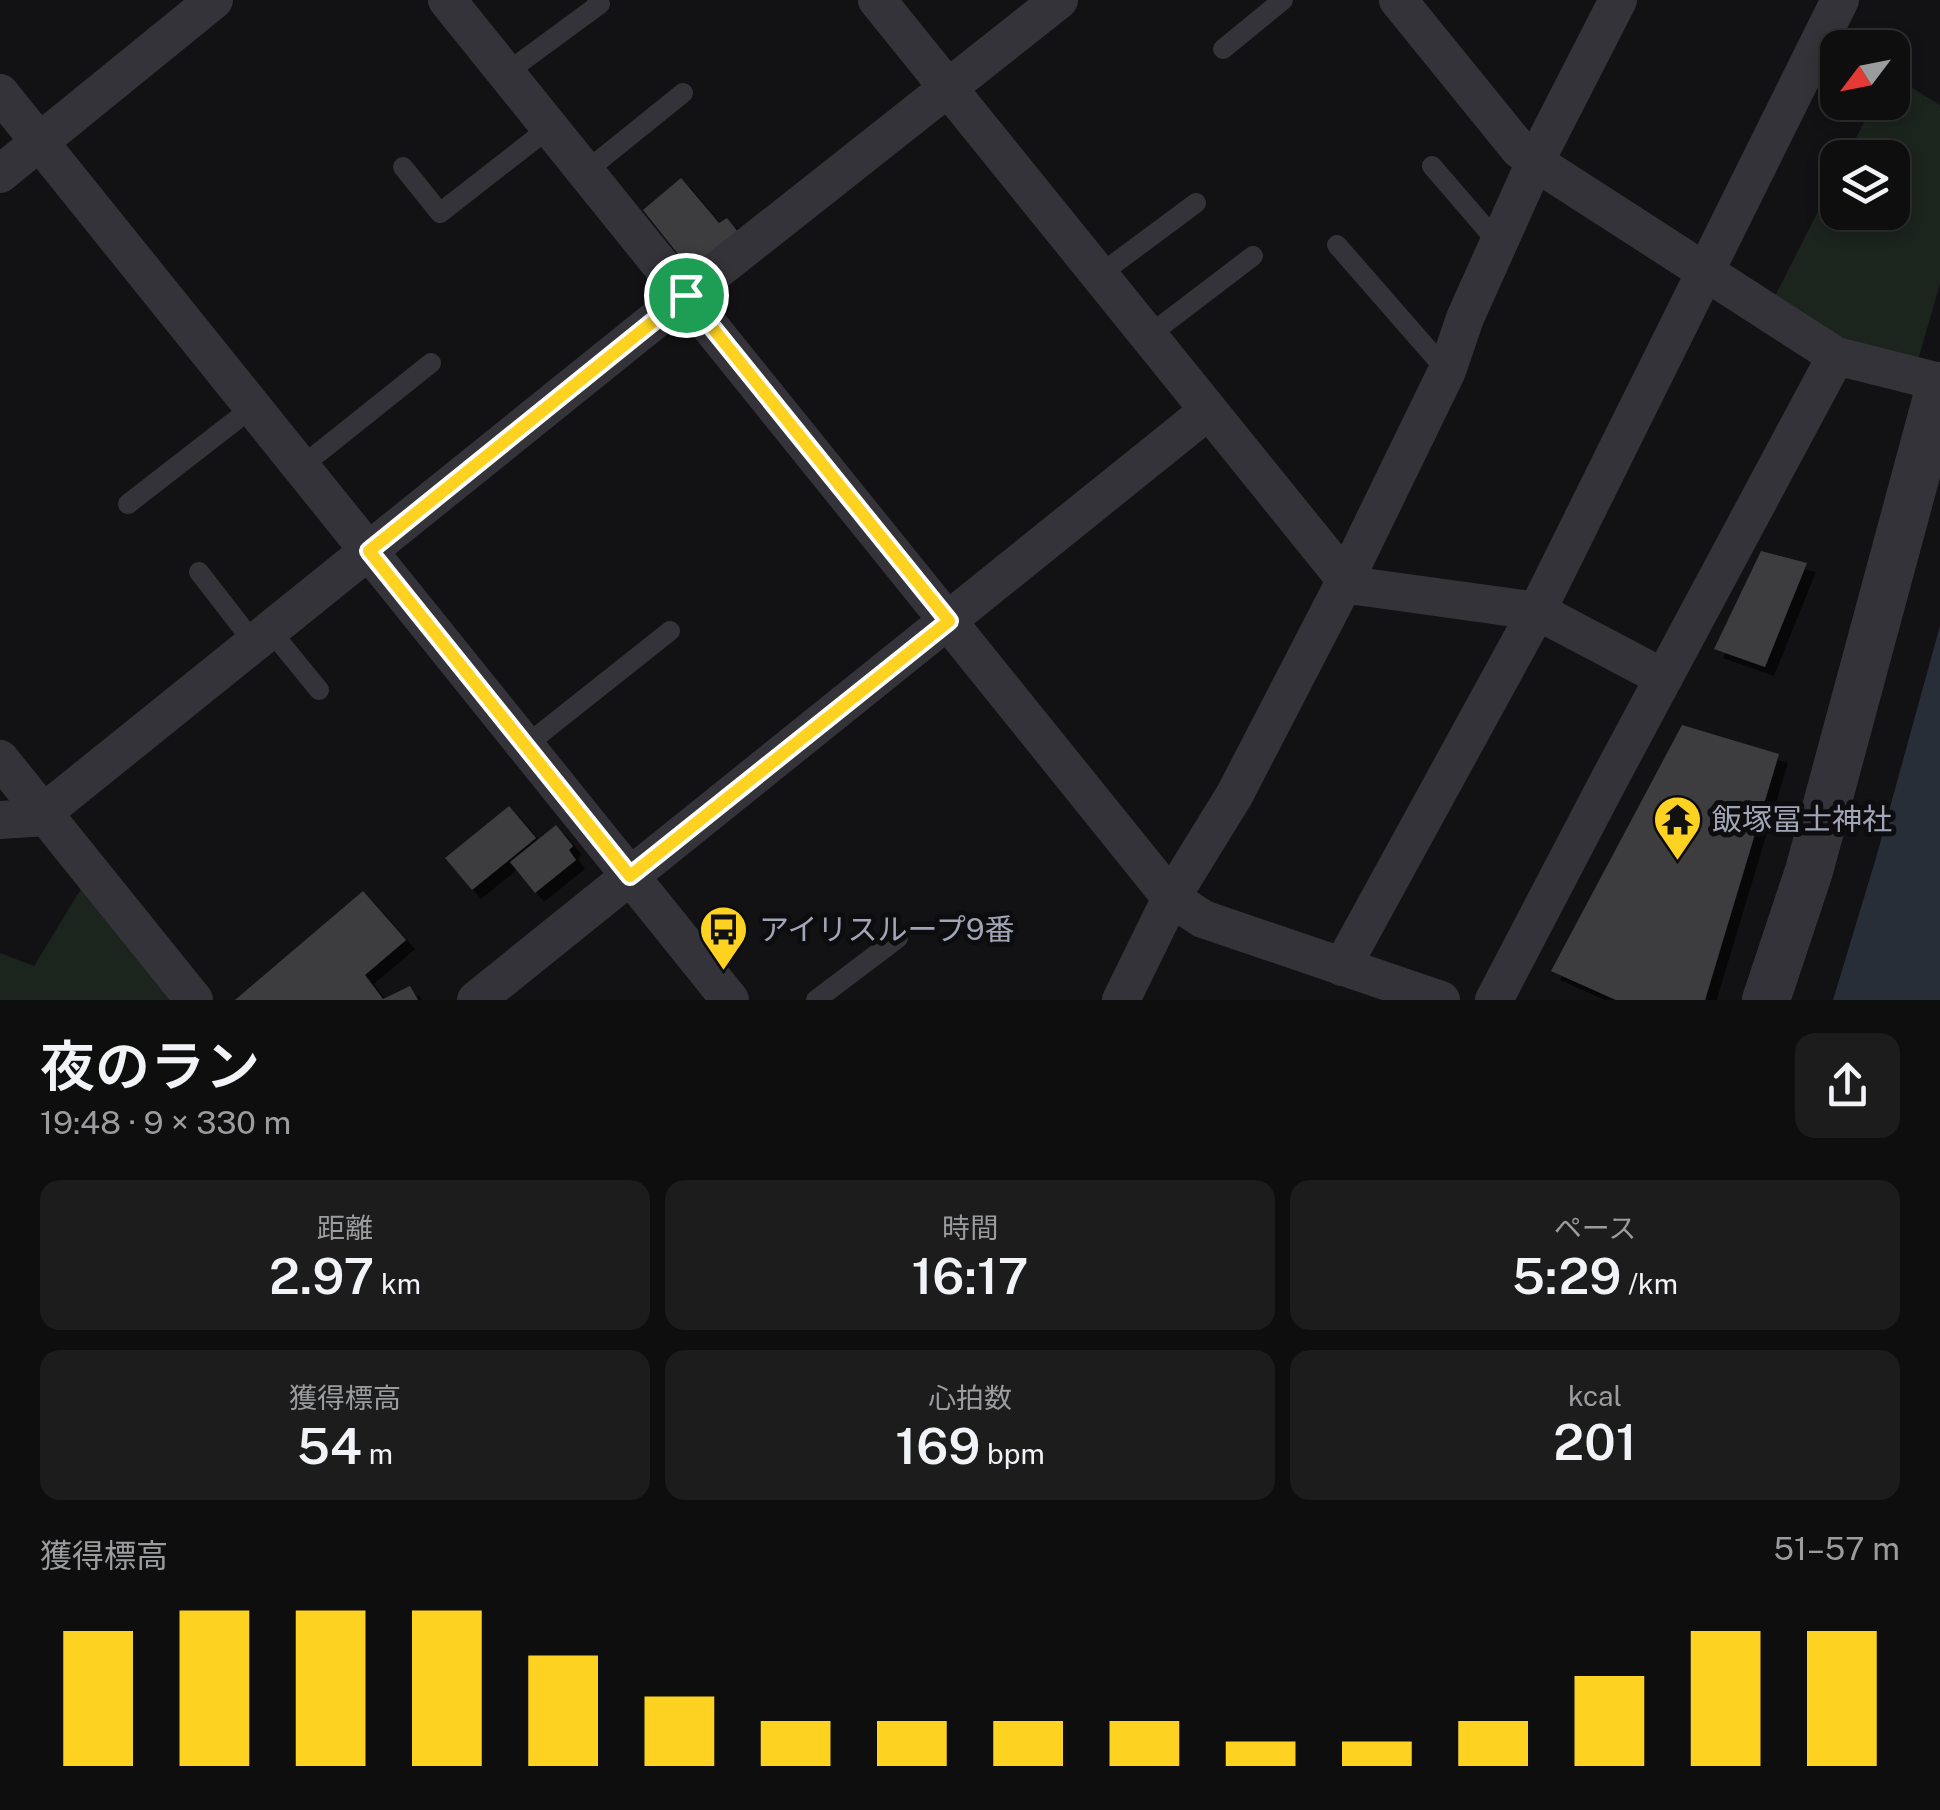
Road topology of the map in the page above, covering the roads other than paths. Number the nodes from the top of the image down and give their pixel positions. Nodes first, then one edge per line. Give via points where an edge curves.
1 (214, 0) edge
2 (447, 0) edge
3 (597, 0) edge
4 (877, 0) edge
5 (1058, 0) edge
6 (1284, 0) edge
7 (1398, 0) edge
8 (1618, 0) edge
9 (1840, 0) edge
10 (1222, 49) dead end
11 (506, 74) junction
12 (949, 88) junction
13 (0, 92) edge
14 (683, 93) dead end
15 (549, 128) junction
16 (39, 142) junction
17 (1536, 162) junction
18 (1432, 166) dead end
19 (403, 167) dead end
20 (585, 172) junction
21 (0, 174) edge
22 (1196, 203) dead end
23 (1338, 245) dead end
24 (1500, 245) junction
25 (1253, 256) dead end
26 (1706, 272) junction
27 (1099, 276) junction
28 (686, 295) junction
29 (1148, 336) junction
30 (1836, 356) junction
31 (431, 363) dead end
32 (1447, 371) junction
33 (1940, 384) edge
34 (252, 408) junction
35 (1208, 411) junction
36 (302, 466) junction
37 (128, 504) dead end
38 (369, 551) junction
39 (199, 572) dead end
40 (1343, 582) junction
41 (1537, 611) junction
42 (949, 621) junction
43 (670, 632) dead end
44 (262, 636) junction
45 (1664, 678) junction
46 (319, 690) dead end
47 (525, 746) junction
48 (0, 759) edge
49 (45, 815) junction
50 (0, 820) edge
51 (630, 876) junction
52 (1171, 898) junction
53 (898, 938) dead end
54 (1342, 967) junction
55 (194, 1000) edge
56 (476, 1000) edge
57 (730, 1000) edge
58 (816, 1000) edge
59 (1121, 1000) edge
60 (1441, 1000) edge
61 (1494, 1000) edge
62 (1766, 1000) edge

1 - 16 street
2 - 11 street
3 - 11 lane
4 - 12 street
5 - 12 street
6 - 10 lane
7 - 17 street
8 - 17 street
9 - 26 street
11 - 15 street
12 - 27 street
12 - 28 street
13 - 16 street
14 - 20 lane
15 - 19 lane via 440,213
15 - 20 street
16 - 21 street
16 - 34 street
17 - 24 street
17 - 26 street
18 - 24 lane
20 - 28 street
22 - 27 lane
23 - 32 lane
24 - 32 street
25 - 29 lane
26 - 30 street
26 - 41 street
27 - 29 street
28 - 38 street
28 - 42 street
29 - 35 street
30 - 33 street
30 - 45 street
31 - 36 lane
32 - 40 street
33 - 62 street via 1809,871
34 - 36 street
34 - 37 lane
35 - 40 street
35 - 42 street
36 - 38 street
38 - 44 street
38 - 47 street
39 - 44 lane
40 - 41 street
40 - 52 street via 1235,794
41 - 45 street
41 - 54 street
42 - 51 street
42 - 52 street
43 - 47 lane
44 - 46 lane
44 - 49 street
45 - 61 street
47 - 51 street
48 - 49 street
49 - 50 street
49 - 55 street
51 - 56 street
51 - 57 street
52 - 54 street via 1202,919
52 - 59 street
53 - 58 lane
54 - 60 street

